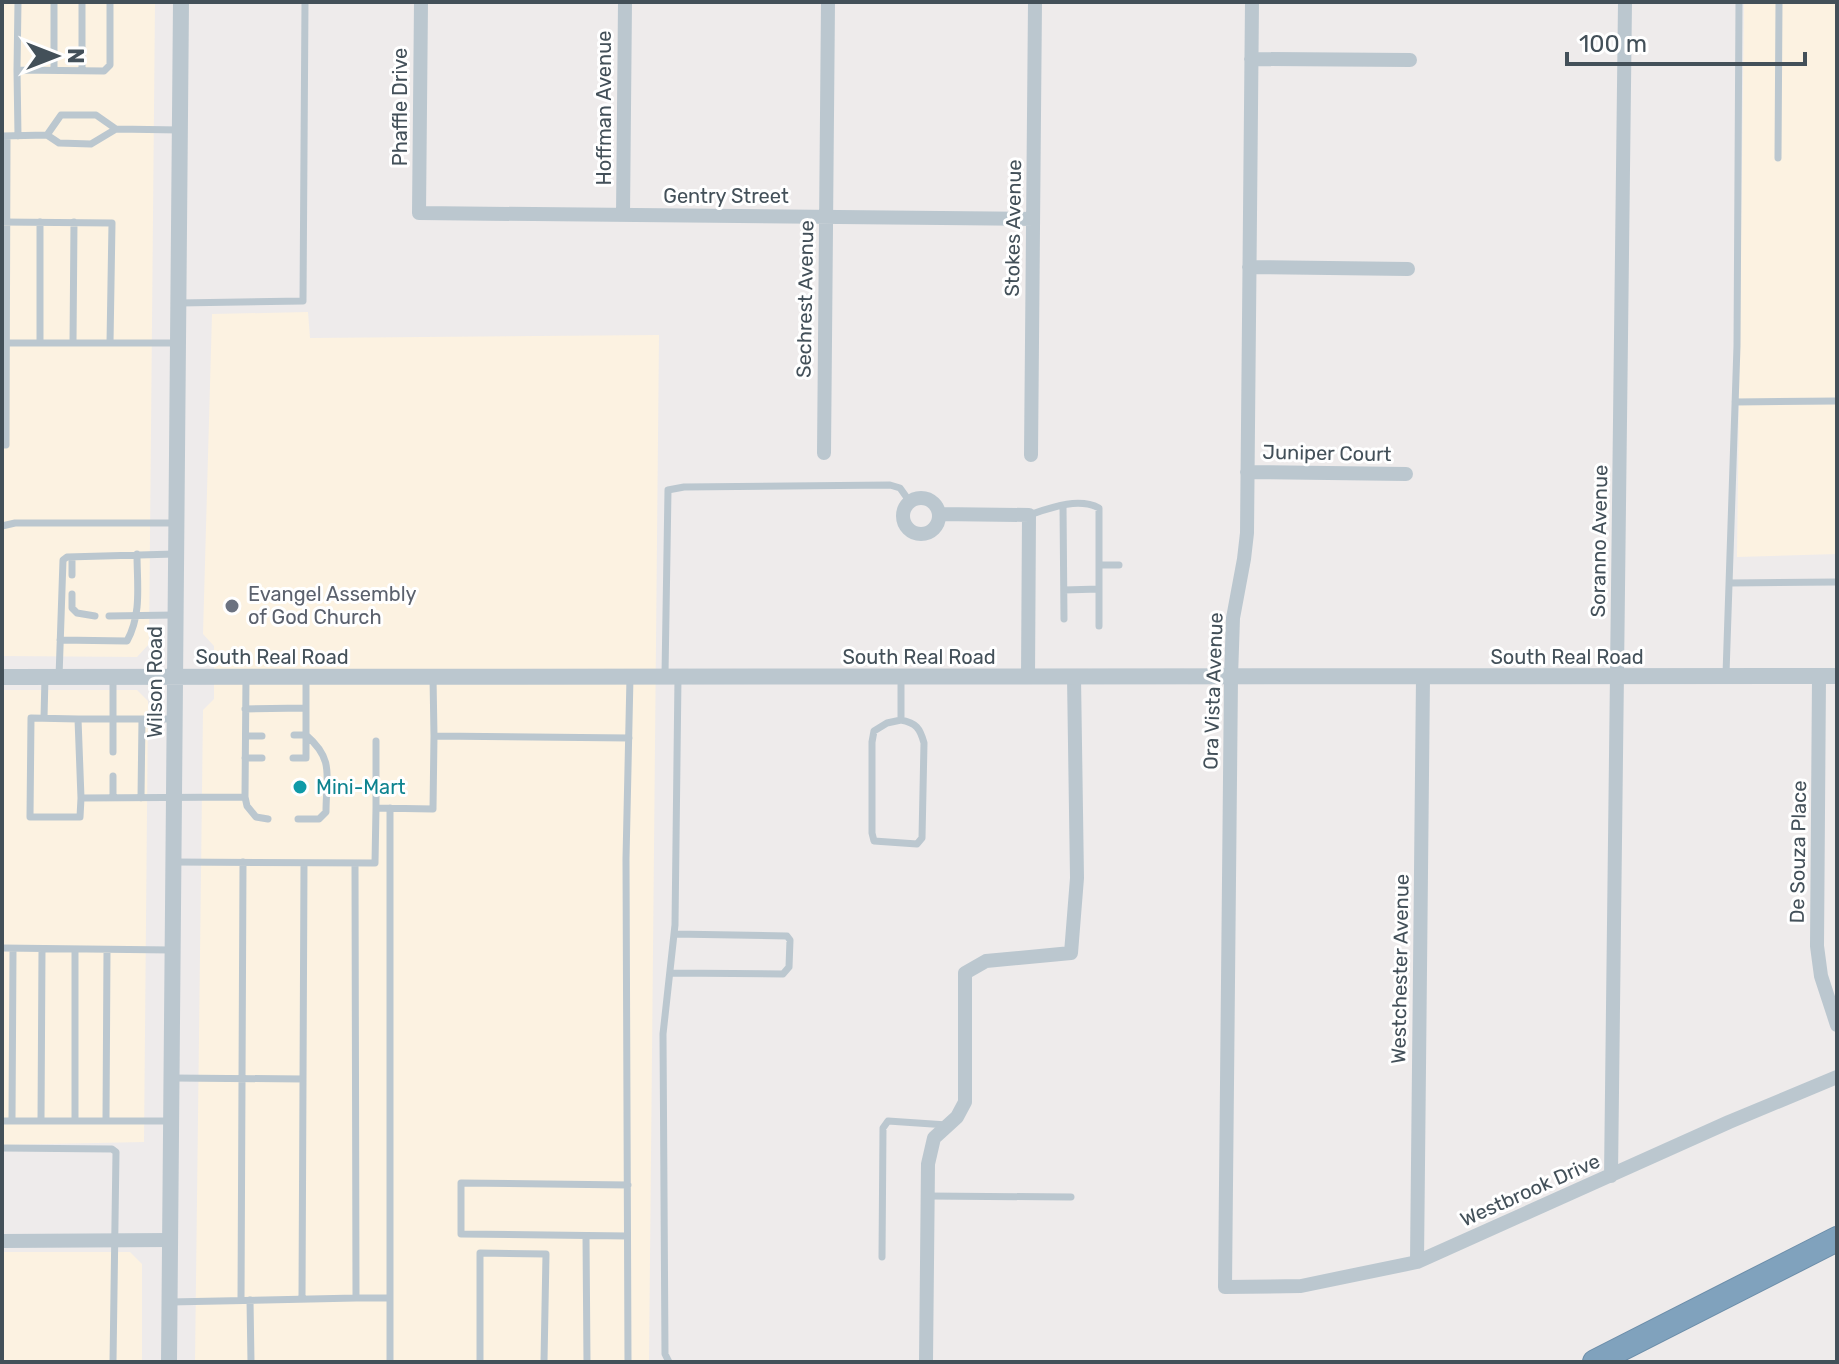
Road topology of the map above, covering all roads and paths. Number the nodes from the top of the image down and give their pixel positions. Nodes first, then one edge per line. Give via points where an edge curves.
1 (18, 2) edge
2 (54, 2) edge
3 (82, 2) edge
4 (110, 2) edge
5 (181, 2) edge
6 (305, 2) edge
7 (421, 2) edge
8 (625, 2) edge
9 (828, 2) edge
10 (1035, 2) edge
11 (1252, 2) edge
12 (1625, 2) edge
13 (1739, 2) edge
14 (1779, 2) edge
15 (1251, 59) junction
16 (1410, 60) dead end
17 (17, 70) junction
18 (54, 70) junction
19 (82, 70) junction
20 (116, 129) junction
21 (180, 130) junction
22 (47, 135) junction
23 (5, 136) edge
24 (18, 136) junction
25 (1778, 158) dead end
26 (419, 213) joint
27 (623, 215) junction
28 (826, 217) junction
29 (1033, 219) junction
30 (4, 222) edge
31 (40, 222) junction
32 (74, 222) junction
33 (1249, 267) junction
34 (1408, 269) dead end
35 (179, 303) junction
36 (6, 343) junction
37 (40, 343) junction
38 (73, 343) junction
39 (110, 343) junction
40 (178, 343) junction
41 (1837, 401) edge
42 (1735, 402) junction
43 (2, 445) edge
44 (824, 453) dead end
45 (1031, 455) dead end
46 (1247, 472) junction
47 (1406, 474) dead end
48 (910, 502) junction
49 (1063, 505) junction
50 (939, 514) junction
51 (1029, 515) junction
52 (177, 523) junction
53 (2, 526) edge
54 (137, 554) junction
55 (177, 554) junction
56 (72, 557) junction
57 (1099, 565) junction
58 (1119, 565) dead end
59 (72, 575) dead end
60 (1837, 582) edge
61 (1730, 583) junction
62 (1099, 589) junction
63 (1064, 590) junction
64 (72, 594) dead end
65 (176, 615) junction
66 (95, 616) dead end
67 (109, 616) dead end
68 (137, 616) junction
69 (1064, 619) dead end
70 (1099, 626) dead end
71 (60, 640) junction
72 (1837, 676) edge
73 (2, 677) edge
74 (52, 677) junction
75 (113, 677) junction
76 (175, 677) junction
77 (246, 677) junction
78 (306, 677) junction
79 (433, 677) junction
80 (630, 677) junction
81 (672, 677) junction
82 (1028, 677) junction
83 (1074, 677) junction
84 (1231, 677) junction
85 (1423, 677) junction
86 (1616, 677) junction
87 (1726, 677) junction
88 (1819, 677) junction
89 (901, 678) junction
90 (305, 708) junction
91 (245, 709) junction
92 (44, 718) junction
93 (78, 719) junction
94 (113, 719) junction
95 (142, 719) junction
96 (175, 719) junction
97 (901, 720) junction
98 (294, 735) dead end
99 (306, 735) junction
100 (246, 736) junction
101 (262, 736) dead end
102 (434, 736) junction
103 (629, 738) junction
104 (376, 741) dead end
105 (113, 752) dead end
106 (245, 758) junction
107 (262, 758) dead end
108 (293, 758) dead end
109 (113, 776) dead end
110 (245, 797) junction
111 (81, 798) junction
112 (113, 798) junction
113 (141, 798) junction
114 (174, 798) junction
115 (376, 808) junction
116 (390, 808) junction
117 (268, 819) dead end
118 (298, 819) dead end
119 (174, 862) junction
120 (243, 862) junction
121 (304, 863) junction
122 (355, 863) junction
123 (674, 934) junction
124 (2, 948) edge
125 (13, 949) junction
126 (42, 949) junction
127 (75, 949) junction
128 (107, 950) junction
129 (173, 950) junction
130 (670, 973) junction
131 (1837, 1025) edge
132 (1837, 1077) edge
133 (172, 1078) junction
134 (242, 1078) junction
135 (303, 1079) junction
136 (2, 1121) edge
137 (12, 1121) junction
138 (41, 1121) junction
139 (75, 1121) junction
140 (106, 1121) junction
141 (171, 1121) junction
142 (949, 1125) junction
143 (2, 1148) edge
144 (1611, 1176) junction
145 (628, 1185) junction
146 (928, 1196) junction
147 (1071, 1197) dead end
148 (586, 1236) junction
149 (627, 1236) junction
150 (1837, 1239) edge
151 (170, 1240) junction
152 (2, 1241) edge
153 (113, 1241) junction
154 (882, 1257) dead end
155 (1417, 1262) junction
156 (1225, 1287) joint
157 (356, 1298) junction
158 (390, 1298) junction
159 (302, 1299) junction
160 (241, 1300) junction
161 (250, 1300) junction
162 (169, 1302) junction
163 (113, 1362) edge
164 (169, 1362) edge
165 (251, 1362) edge
166 (390, 1362) edge
167 (480, 1362) edge
168 (544, 1362) edge
169 (587, 1362) edge
170 (628, 1362) edge
171 (669, 1362) edge
172 (926, 1362) edge
173 (1595, 1362) edge

1 - 17 lane
2 - 18 lane
3 - 19 lane
4 - 19 lane via 110,65 104,71
5 - 21 street, Wilson Road
6 - 35 lane via 303,301
7 - 26 street, Phaffle Drive
8 - 27 street, Hoffman Avenue
9 - 28 street, Sechrest Avenue
10 - 29 street, Stokes Avenue
11 - 15 street, Ora Vista Avenue
12 - 86 street, Soranno Avenue
13 - 42 lane
14 - 25 lane
15 - 16 street
15 - 33 street, Ora Vista Avenue
17 - 18 lane
17 - 24 lane
18 - 19 lane
20 - 21 lane
20 - 22 lane via 91,144 59,143
20 - 22 lane via 96,115 61,115
21 - 35 street, Wilson Road
22 - 24 lane
23 - 24 lane
23 - 30 lane
26 - 27 street, Gentry Street
27 - 28 street, Gentry Street
28 - 29 street, Gentry Street
28 - 44 street, Sechrest Avenue
29 - 45 street, Stokes Avenue
30 - 31 lane
30 - 36 lane
31 - 32 lane
31 - 37 lane
32 - 38 lane
32 - 39 lane via 112,223
33 - 34 street
33 - 46 street, Ora Vista Avenue
35 - 40 street, Wilson Road
36 - 37 lane
36 - 43 lane
37 - 38 lane
38 - 39 lane
39 - 40 lane
40 - 52 street, Wilson Road
41 - 42 lane
42 - 61 lane
46 - 47 street, Juniper Court
46 - 84 street, Ora Vista Avenue via 1246,546 1233,618
48 - 50 street via 927,498
48 - 50 street via 903,517 915,533 935,528
48 - 81 lane via 900,488 890,485 668,490
49 - 51 lane
49 - 57 lane via 1099,508
49 - 63 lane
50 - 51 street
51 - 82 street
52 - 53 lane
52 - 55 street, Wilson Road
54 - 55 lane
54 - 56 lane
54 - 68 lane
55 - 65 street, Wilson Road
56 - 59 lane
56 - 71 lane via 63,560 61,571
57 - 58 lane
57 - 62 lane
60 - 61 lane
61 - 87 lane
62 - 63 lane
62 - 70 lane
63 - 69 lane
64 - 66 lane via 77,613
65 - 68 lane
65 - 76 street, Wilson Road
67 - 68 lane
68 - 71 lane via 127,641
71 - 74 lane
72 - 88 street, South Real Road
73 - 74 street, South Real Road
74 - 75 street, South Real Road
74 - 92 lane
75 - 76 street, South Real Road
75 - 94 lane
76 - 77 street, South Real Road
76 - 96 street, Wilson Road
77 - 78 street, South Real Road
77 - 91 lane
78 - 79 street, South Real Road
78 - 90 lane
79 - 80 street, South Real Road
79 - 102 lane
80 - 81 street, South Real Road
80 - 103 lane
81 - 89 street, South Real Road
81 - 123 lane
82 - 83 street, South Real Road
82 - 89 street, South Real Road
83 - 84 street, South Real Road
83 - 142 street via 1077,878 1071,953 986,961 965,973 965,1102
84 - 85 street, South Real Road
84 - 156 street, Ora Vista Avenue
85 - 86 street, South Real Road
85 - 155 street, Westchester Avenue
86 - 87 street, South Real Road
86 - 144 street, Soranno Avenue
87 - 88 street, South Real Road
88 - 131 street, De Souza Place via 1817,946
89 - 97 lane
90 - 91 lane
90 - 99 lane
91 - 100 lane
92 - 93 lane
92 - 111 lane via 31,718 30,817 80,817
93 - 94 lane
93 - 111 lane
94 - 95 lane
94 - 105 lane
95 - 96 lane
95 - 113 lane
96 - 114 street, Wilson Road
97 - 97 lane via 874,731 872,833 874,841 917,844 922,838 924,743 920,730
98 - 99 lane
99 - 108 lane via 306,758
99 - 118 lane via 327,759 326,812 319,819
100 - 101 lane
100 - 106 lane
102 - 103 lane
102 - 116 lane via 433,809
103 - 145 lane
104 - 115 lane
106 - 107 lane
106 - 110 lane
109 - 112 lane
110 - 114 lane
110 - 117 lane via 256,817
111 - 112 lane
112 - 113 lane
113 - 114 lane
114 - 119 street, Wilson Road
115 - 116 lane
115 - 122 lane via 375,863
116 - 158 lane
119 - 120 lane
119 - 129 street, Wilson Road
120 - 121 lane
120 - 134 lane
121 - 122 lane
121 - 135 lane
122 - 157 lane
123 - 130 lane
123 - 130 lane via 787,936 789,967 783,974
124 - 125 lane
125 - 126 lane
125 - 137 lane
126 - 127 lane
126 - 138 lane
127 - 128 lane
127 - 139 lane
128 - 129 lane
128 - 140 lane
129 - 133 street, Wilson Road
130 - 171 lane via 663,1034
132 - 144 street, Westbrook Drive
133 - 134 lane
133 - 141 street, Wilson Road
134 - 135 lane
134 - 160 lane
135 - 159 lane
136 - 137 lane
137 - 138 lane
138 - 139 lane
139 - 140 lane
140 - 141 lane
141 - 151 street, Wilson Road
142 - 146 street via 934,1138
142 - 154 lane via 888,1121 883,1128
143 - 153 lane via 116,1152
144 - 155 street, Westbrook Drive
145 - 148 lane via 461,1183 461,1234
145 - 149 lane
146 - 147 lane
146 - 172 street
148 - 149 lane
148 - 169 lane
149 - 170 lane
150 - 173 highway
151 - 153 street
151 - 162 street, Wilson Road
152 - 153 street
153 - 163 lane
155 - 156 street, Westbrook Drive via 1301,1286
157 - 158 lane
157 - 159 lane
158 - 166 lane
159 - 161 lane
160 - 161 lane
160 - 162 lane
161 - 165 lane
162 - 164 street, Wilson Road
167 - 168 lane via 480,1253 546,1254

